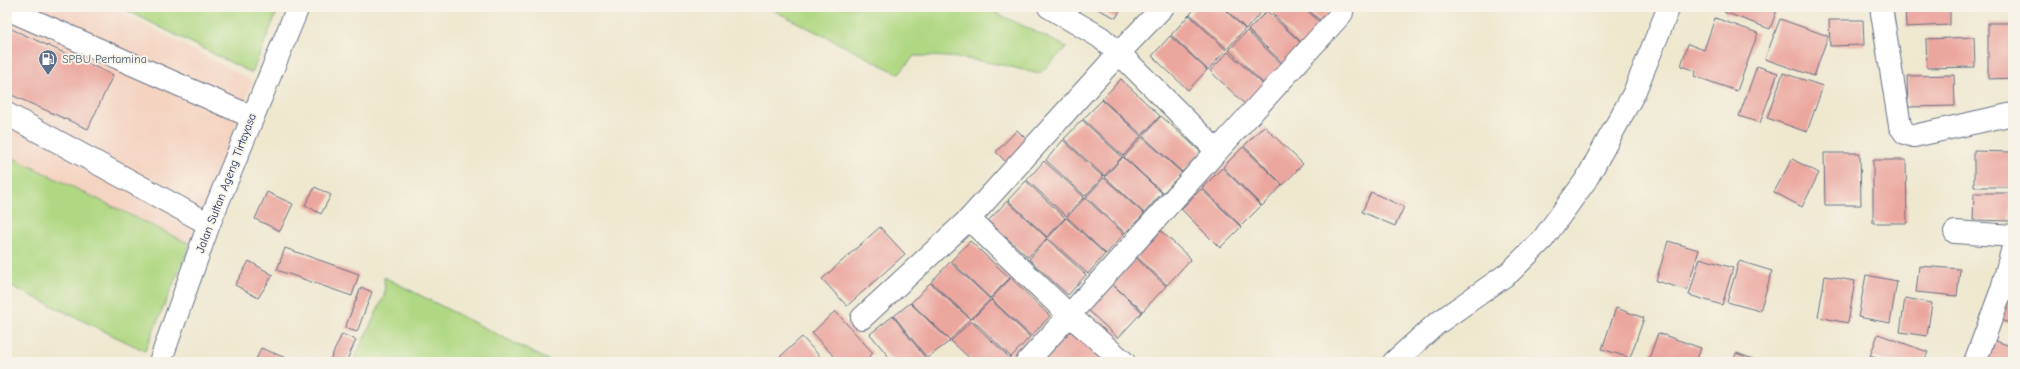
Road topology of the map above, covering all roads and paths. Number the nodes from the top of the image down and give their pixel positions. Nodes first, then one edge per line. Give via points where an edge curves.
1 (298, 7) edge
2 (1049, 7) edge
3 (1163, 7) edge
4 (1668, 7) edge
5 (1881, 7) edge
6 (7, 9) edge
7 (1342, 13) dead end
8 (1119, 52) junction
9 (7, 114) edge
10 (2013, 114) edge
11 (252, 117) junction
12 (1217, 151) junction
13 (969, 219) junction
14 (209, 224) junction
15 (1955, 232) dead end
16 (2013, 236) edge
17 (2013, 247) edge
18 (1069, 315) junction
19 (862, 318) dead end
20 (160, 362) edge
21 (1027, 362) edge
22 (1124, 362) edge
23 (1394, 362) edge
24 (1975, 362) edge

1 - 11 street, Jalan Sultan Ageng Tirtayasa
2 - 8 street via 1100,37
3 - 8 street
4 - 23 street via 1634,93 1586,180 1543,239 1510,272 1435,325
5 - 10 street via 1900,126 1905,133 1914,136
6 - 11 street
7 - 12 street
8 - 12 street
8 - 13 street
9 - 14 street
11 - 14 street, Jalan Sultan Ageng Tirtayasa
12 - 18 street
13 - 18 street
13 - 19 street
14 - 20 street, Jalan Sultan Ageng Tirtayasa
15 - 16 street
17 - 24 street via 2002,289
18 - 21 street
18 - 22 street

